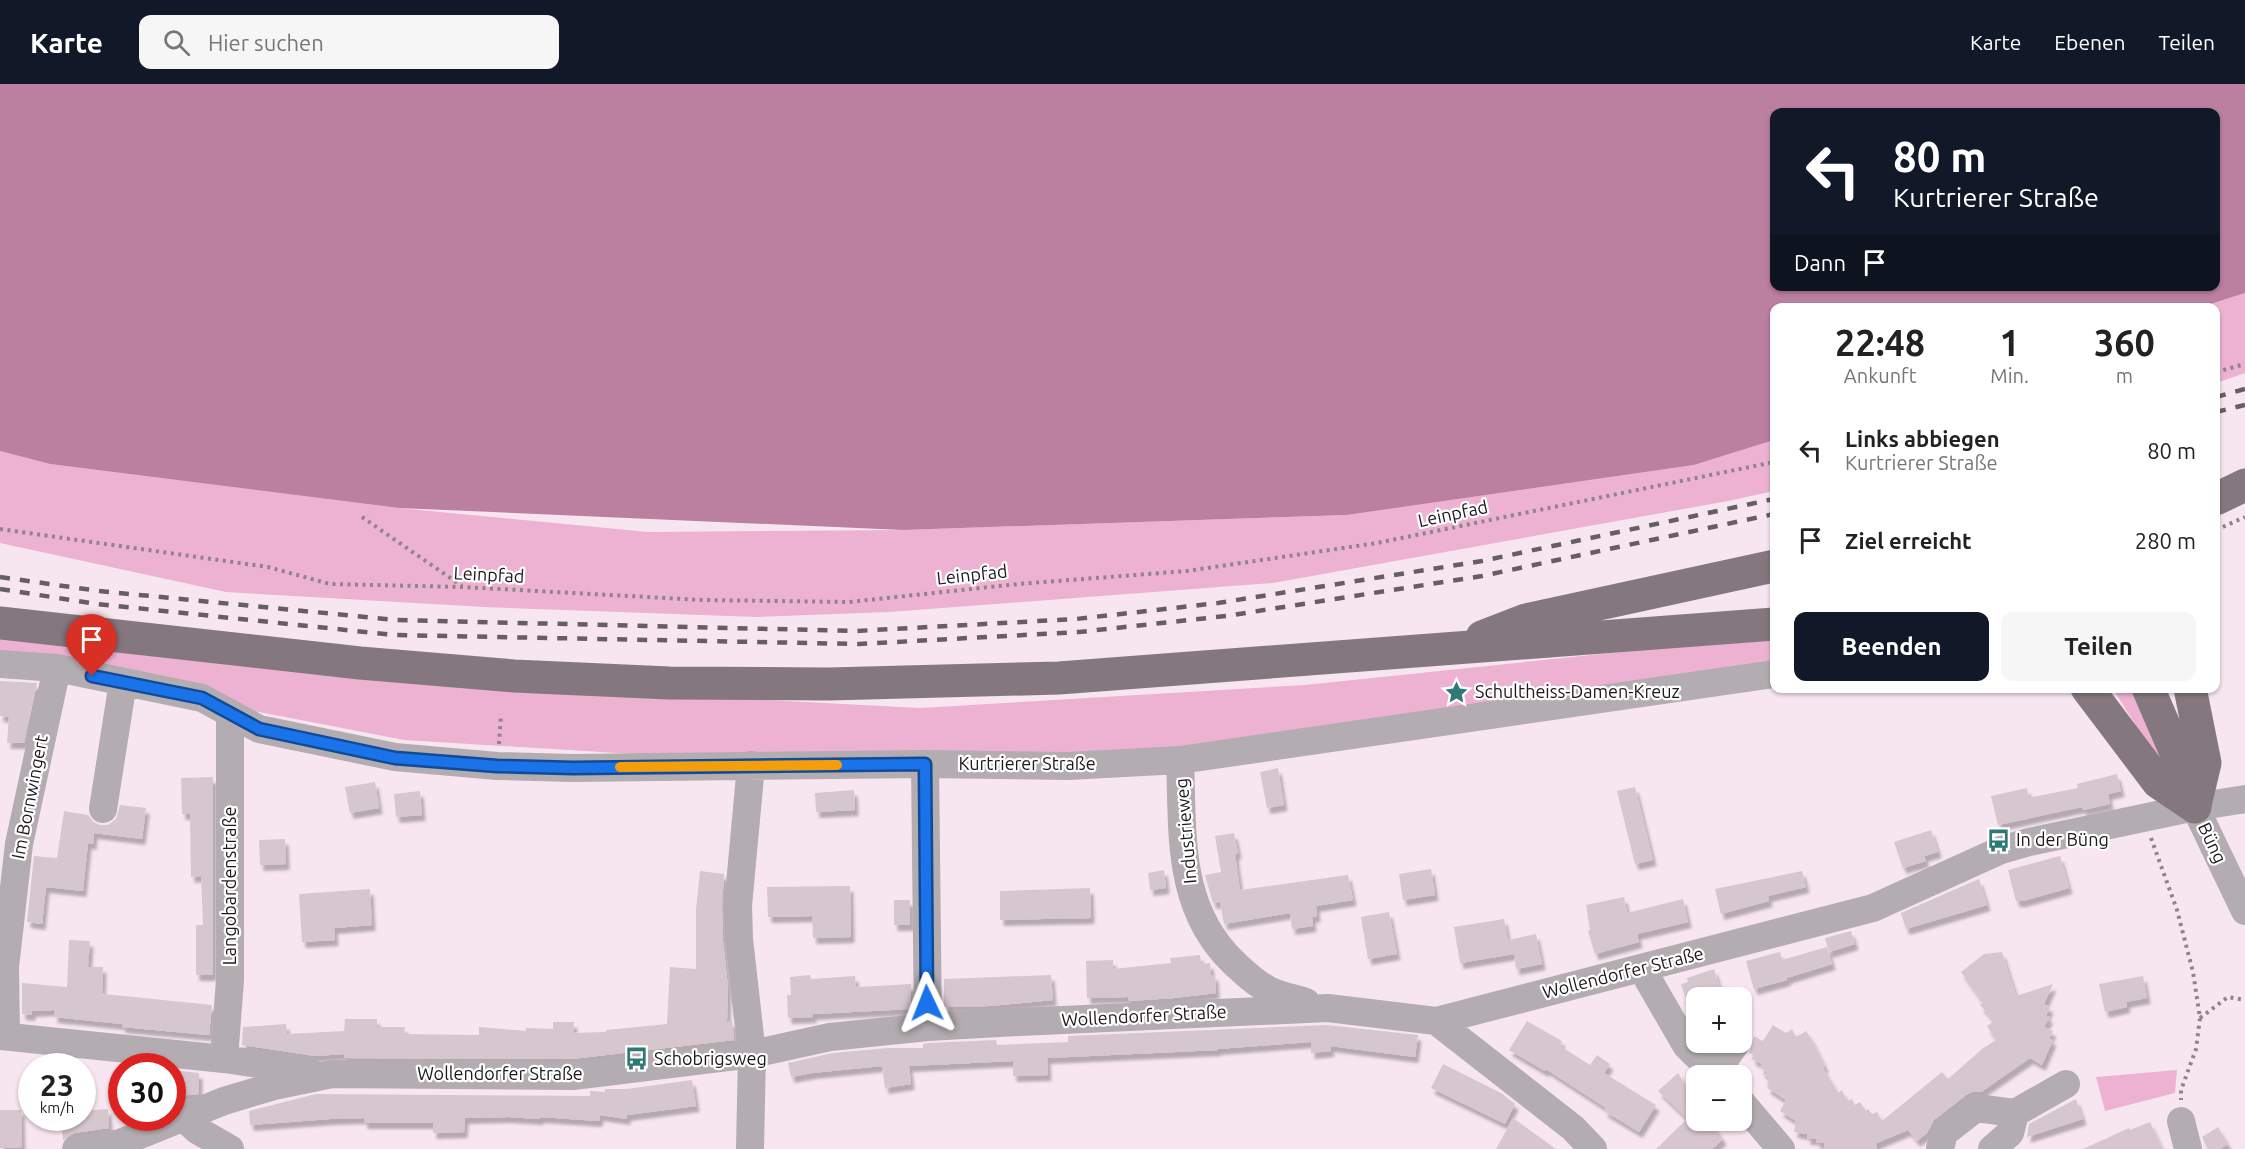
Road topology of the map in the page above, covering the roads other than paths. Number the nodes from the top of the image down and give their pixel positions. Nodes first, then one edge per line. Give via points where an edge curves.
1 (2245, 485) edge
2 (2220, 496) edge
3 (1770, 567) edge
4 (0, 623) edge
5 (1770, 624) edge
6 (1455, 648) junction
7 (0, 664) edge
8 (57, 668) junction
9 (1770, 675) edge
10 (123, 682) junction
11 (2092, 693) edge
12 (2150, 693) edge
13 (2191, 693) edge
14 (230, 713) junction
15 (1180, 760) junction
16 (925, 764) junction
17 (751, 765) junction
18 (2245, 799) edge
19 (2195, 807) junction
20 (103, 809) dead end
21 (9, 844) edge
22 (2245, 911) edge
23 (1642, 969) junction
24 (1328, 1008) junction
25 (1436, 1021) junction
26 (928, 1027) junction
27 (3, 1036) edge
28 (752, 1054) junction
29 (224, 1059) junction
30 (1706, 1065) edge
31 (332, 1074) junction
32 (2066, 1084) dead end
33 (2015, 1113) junction
34 (1752, 1115) edge
35 (186, 1117) edge
36 (186, 1120) edge
37 (2181, 1121) dead end
38 (151, 1131) edge
39 (1996, 1148) edge
40 (76, 1149) edge
41 (230, 1149) edge
42 (750, 1149) edge
43 (1593, 1149) edge
44 (1781, 1149) edge
45 (1940, 1149) edge
46 (2188, 1149) edge

1 - 2 main road
3 - 6 main road via 1526,620
4 - 6 main road via 360,663 514,676 669,682 829,684 1059,678
5 - 6 main road
7 - 8 street, Kurtrierer Straße
8 - 10 street, Kurtrierer Straße
8 - 21 street, Im Bornwingert
9 - 15 street, Kurtrierer Straße
10 - 14 street, Kurtrierer Straße via 202,698
10 - 20 street
11 - 19 main road via 2158,782
12 - 19 main road
13 - 19 main road via 2205,763
14 - 17 street, Kurtrierer Straße via 259,729 395,758 573,768
14 - 29 street, Langobardenstraße via 230,980
15 - 16 street, Kurtrierer Straße via 1068,766
15 - 24 street, Industrieweg via 1184,850 1195,907 1224,954 1246,975 1270,991
16 - 17 street, Kurtrierer Straße
16 - 26 street
17 - 28 street via 738,906
18 - 19 street, Wollendorfer Straße
19 - 22 street, Büng
19 - 23 street, Wollendorfer Straße via 2001,850 1873,908
21 - 27 street, Im Bornwingert
23 - 25 street, Wollendorfer Straße
23 - 30 street via 1686,1046
24 - 25 street, Wollendorfer Straße
24 - 26 street, Wollendorfer Straße
25 - 43 street via 1573,1128
26 - 28 street, Wollendorfer Straße via 830,1037
27 - 29 street
28 - 31 street, Wollendorfer Straße via 573,1076
28 - 42 street
29 - 31 street
31 - 35 street, Wollendorfer Straße via 274,1086
32 - 33 street
33 - 39 street via 2010,1133
33 - 45 street via 1976,1108 1944,1133
34 - 44 street
36 - 41 street
37 - 46 street
38 - 40 street, Wollendorfer Straße via 120,1143

